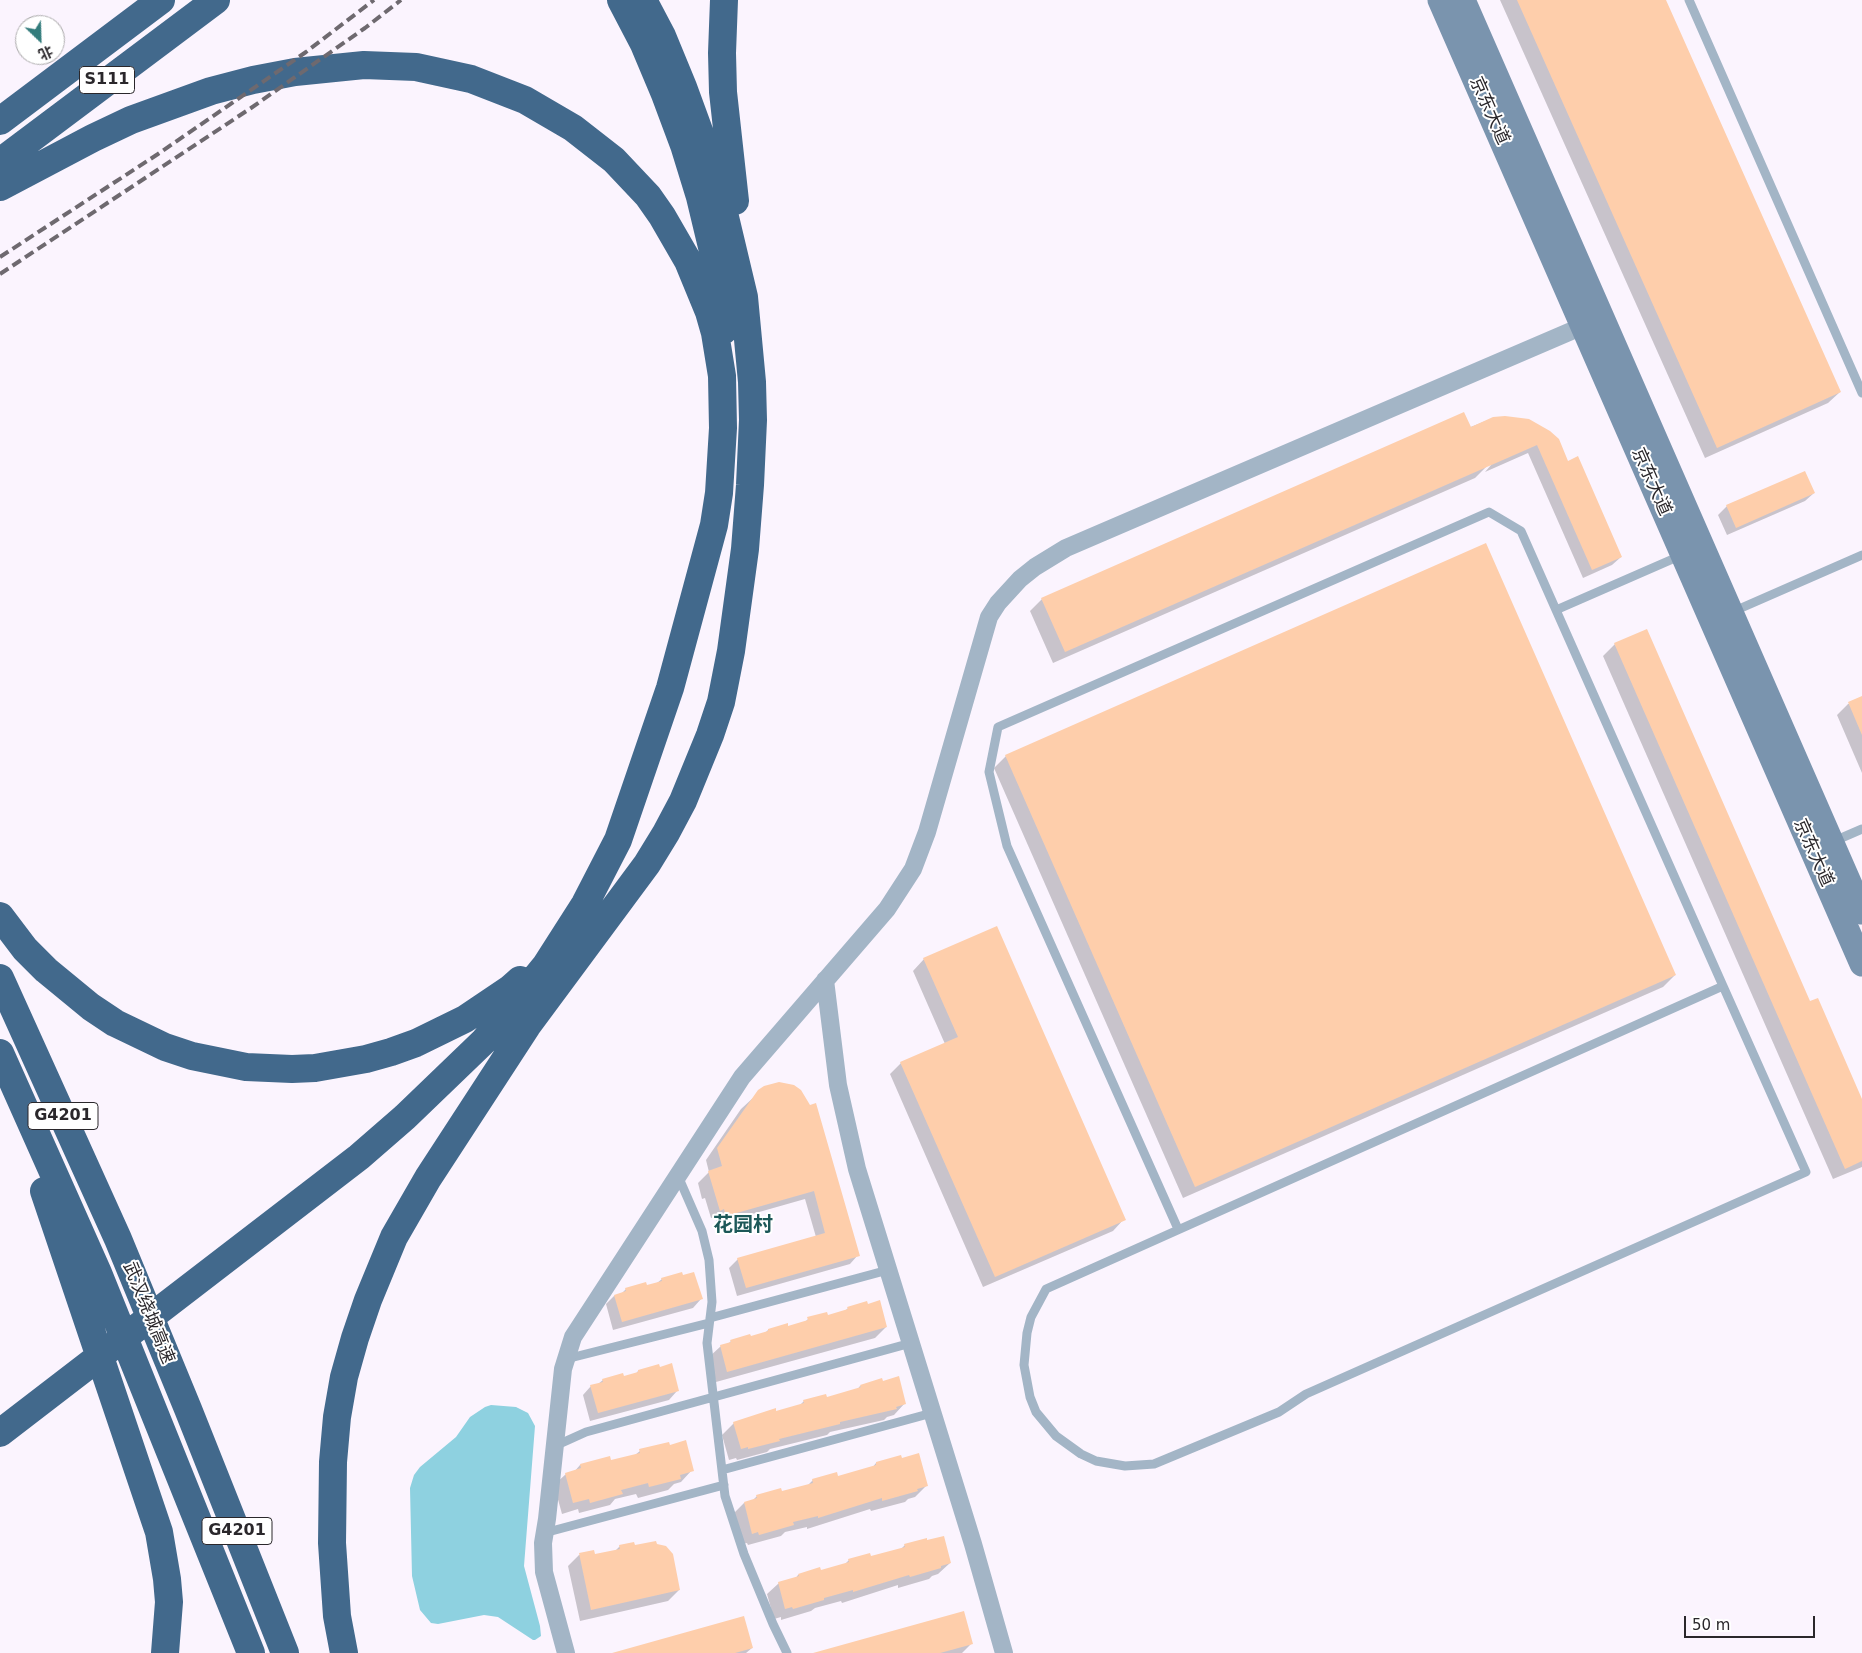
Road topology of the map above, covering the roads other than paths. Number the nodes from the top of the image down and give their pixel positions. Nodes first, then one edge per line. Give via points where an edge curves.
1 (161, 0) edge
2 (216, 0) edge
3 (621, 0) edge
4 (643, 0) edge
5 (724, 0) edge
6 (1440, 0) edge
7 (1463, 0) edge
8 (1689, 0) edge
9 (0, 121) edge
10 (0, 162) edge
11 (0, 187) edge
12 (744, 298) junction
13 (1582, 326) junction
14 (722, 376) junction
15 (1862, 393) edge
16 (1682, 554) junction
17 (1862, 555) edge
18 (1556, 610) junction
19 (1731, 612) junction
20 (1862, 829) edge
21 (1831, 842) junction
22 (1862, 912) edge
23 (0, 916) edge
24 (567, 934) junction
25 (1862, 964) edge
26 (0, 978) edge
27 (825, 980) junction
28 (1723, 986) junction
29 (527, 1026) junction
30 (0, 1054) edge
31 (0, 1062) edge
32 (678, 1176) junction
33 (1178, 1229) junction
34 (888, 1270) junction
35 (87, 1280) junction
36 (709, 1320) junction
37 (911, 1342) junction
38 (566, 1359) junction
39 (713, 1398) junction
40 (932, 1412) junction
41 (0, 1433) edge
42 (555, 1446) junction
43 (0, 1454) edge
44 (722, 1470) junction
45 (724, 1485) junction
46 (544, 1533) junction
47 (165, 1653) edge
48 (251, 1653) edge
49 (285, 1653) edge
50 (344, 1653) edge
51 (566, 1653) edge
52 (787, 1653) edge
53 (1004, 1653) edge

1 - 9 highway, S111
2 - 10 highway, S111
3 - 14 highway via 665,94 700,198 725,301
4 - 12 highway via 684,87 702,139 719,192
5 - 12 highway via 723,92
6 - 13 main road, 京东大道
7 - 19 main road, 京东大道
8 - 15 lane
11 - 14 highway via 131,120 170,104 253,80 364,65 416,67 471,79 525,100 572,128 614,160 643,190 662,216 700,286 715,333
12 - 29 highway via 752,382 750,485 739,600 721,702 683,801 647,864
13 - 16 main road, 京东大道
13 - 27 street via 1066,548 1020,579 989,617 927,832 913,868 887,908
14 - 24 highway via 722,460 714,524 670,688 618,840
16 - 18 lane
16 - 25 main road, 京东大道
17 - 19 lane
18 - 28 lane
18 - 33 lane via 1521,531 1490,512 998,727 989,772 1007,846
19 - 21 main road, 京东大道
20 - 21 lane
21 - 22 main road, 京东大道
23 - 24 highway via 46,970 116,1023 192,1056 218,1063 269,1069 315,1068 366,1059 441,1032 511,988
24 - 41 highway via 484,1041 405,1117 311,1195
26 - 49 highway, 武汉绕城高速 / G4201 via 124,1255
27 - 32 street via 742,1077
27 - 34 street via 838,1085 857,1169
28 - 33 lane
28 - 33 lane via 1806,1172 1306,1394 1280,1412 1154,1464 1125,1466 1096,1461 1056,1436 1036,1412 1024,1365 1031,1317 1046,1288
29 - 43 highway via 370,1170
29 - 50 highway via 410,1207 380,1268 355,1338 344,1377 333,1462 332,1543 337,1616
30 - 35 highway, 武汉绕城高速 / G4201
31 - 35 highway
32 - 36 lane via 707,1246 712,1302
32 - 38 street via 579,1326
34 - 36 lane
34 - 37 street
35 - 47 highway via 132,1452 164,1555 169,1602
35 - 48 highway, 武汉绕城高速 / G4201 via 162,1429
36 - 38 lane
36 - 39 lane via 707,1342
37 - 39 lane
37 - 40 street
38 - 42 street
39 - 42 lane via 586,1432
39 - 44 lane
40 - 44 lane
40 - 53 street
42 - 46 street
44 - 45 lane
45 - 46 lane
45 - 52 lane via 744,1554
46 - 51 street via 544,1572

